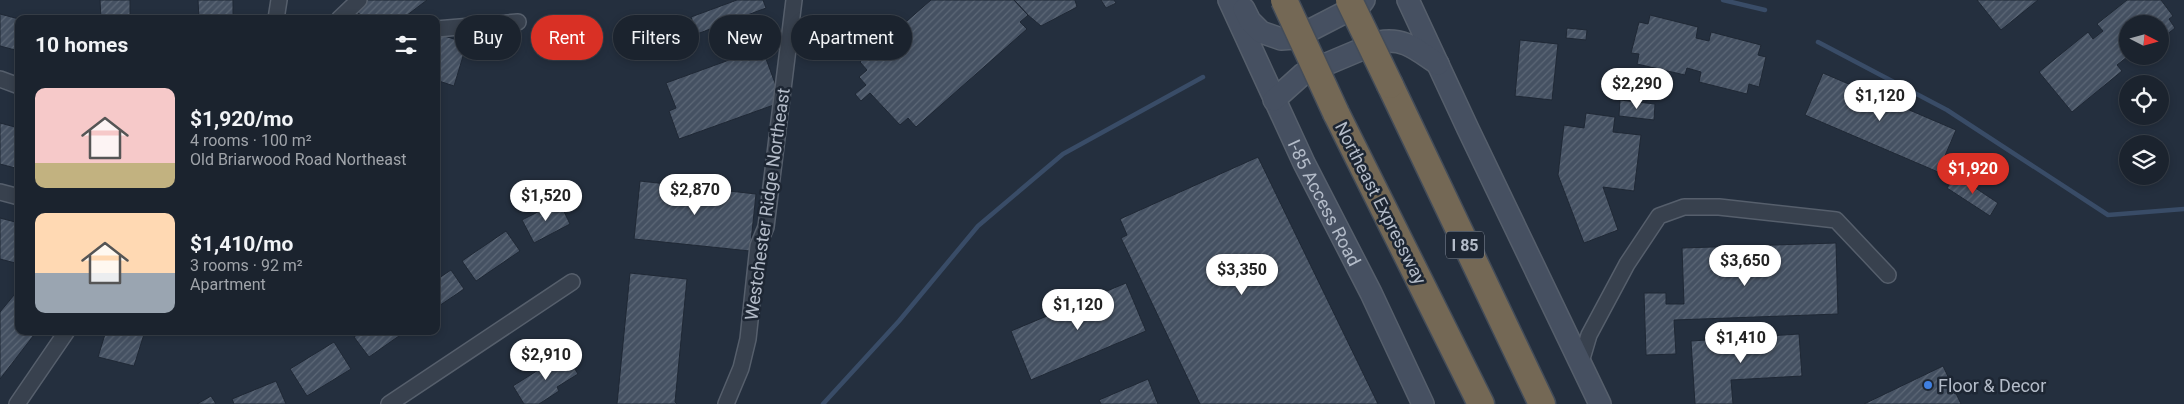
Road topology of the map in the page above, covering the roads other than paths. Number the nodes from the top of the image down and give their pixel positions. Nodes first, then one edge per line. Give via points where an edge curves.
1 (279, 0) edge
2 (360, 0) edge
3 (794, 0) edge
4 (1229, 0) edge
5 (1239, 0) edge
6 (1284, 0) edge
7 (1349, 0) edge
8 (1364, 0) edge
9 (1408, 0) edge
10 (277, 15) edge
11 (343, 15) edge
12 (455, 27) edge
13 (440, 28) edge
14 (1438, 64) junction
15 (1304, 74) junction
16 (0, 79) edge
17 (15, 85) edge
18 (1274, 100) junction
19 (1304, 163) junction
20 (0, 192) edge
21 (15, 197) edge
22 (1888, 275) dead end
23 (572, 282) dead end
24 (64, 335) edge
25 (1581, 362) junction
26 (17, 404) edge
27 (389, 404) edge
28 (726, 404) edge
29 (1423, 404) edge
30 (1481, 404) edge
31 (1542, 404) edge
32 (1600, 404) edge

1 - 10 street
2 - 11 street
3 - 28 street, Westchester Ridge Northeast via 766,227 758,246 748,339 741,368
4 - 18 main road, I-85 Access Road
5 - 8 main road via 1250,21 1261,32 1281,40 1295,38
6 - 30 highway, Northeast Expressway, bridge via 1336,113
7 - 31 highway, I 85, bridge
9 - 14 main road
12 - 13 street
14 - 15 main road via 1405,42 1391,40
14 - 25 main road
15 - 18 main road
15 - 19 main road via 1295,92 1293,109
16 - 17 street
18 - 19 main road, I-85 Access Road
19 - 29 main road, I-85 Access Road via 1372,292
20 - 21 street
22 - 25 street via 1836,220 1719,206 1684,207 1659,216 1627,264 1590,335
23 - 27 street
24 - 26 street
25 - 32 main road

